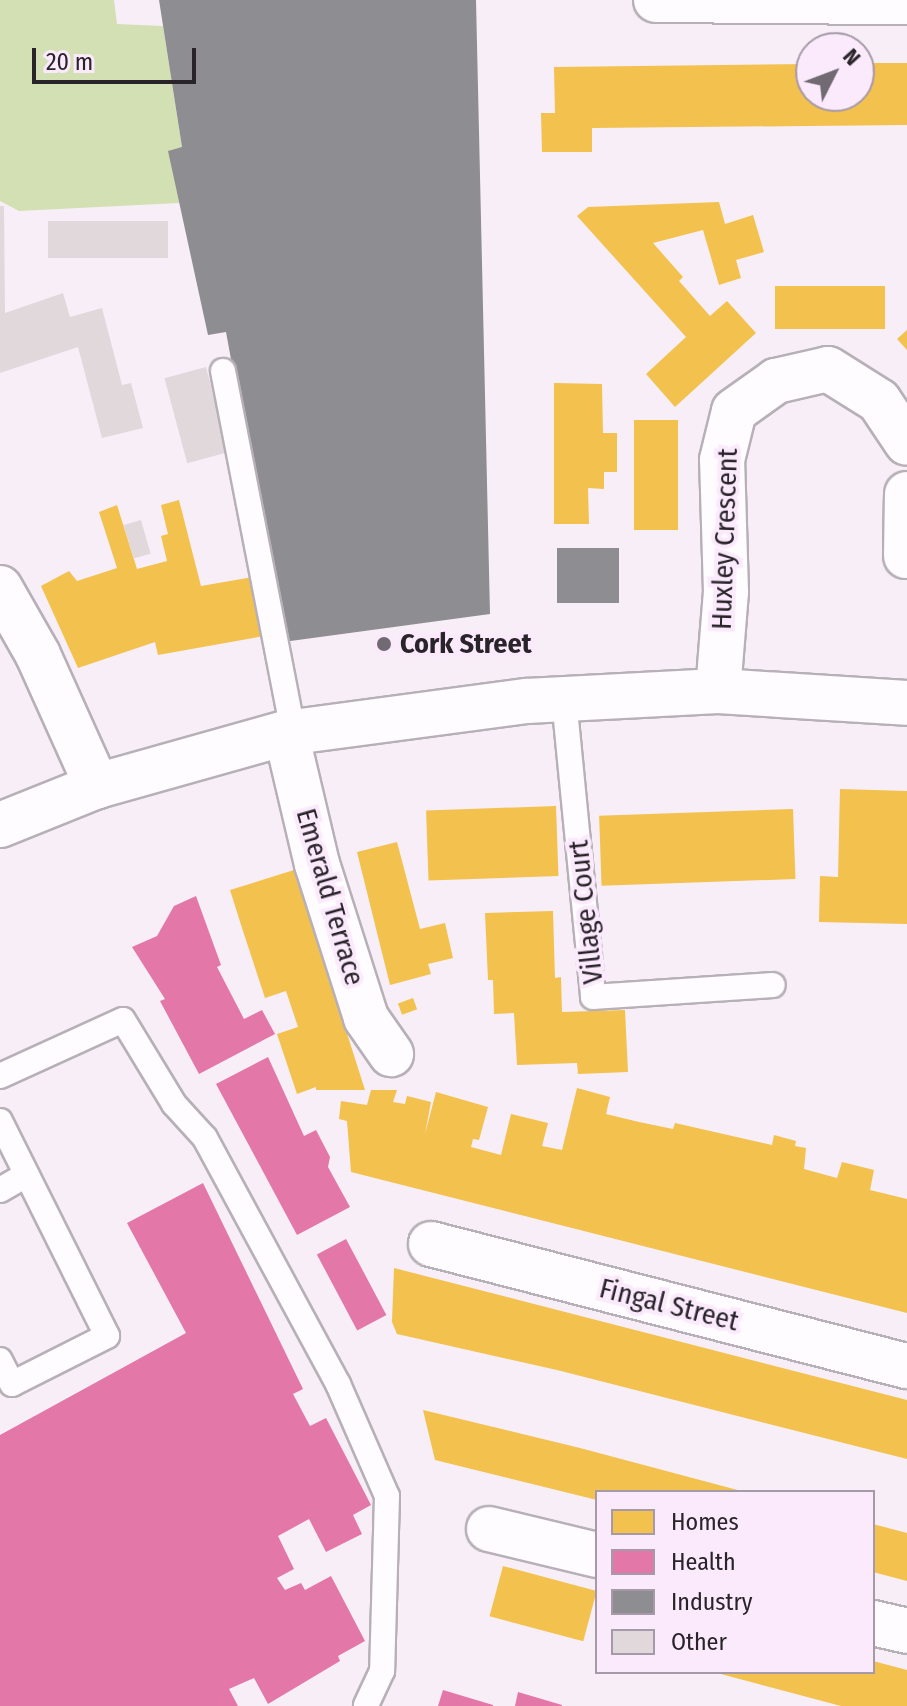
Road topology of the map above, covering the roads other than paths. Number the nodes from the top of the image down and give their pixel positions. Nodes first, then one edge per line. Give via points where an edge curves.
1 (656, 0) edge
2 (907, 2) edge
3 (223, 371) dead end
4 (907, 443) edge
5 (907, 494) edge
6 (906, 556) edge
7 (0, 588) edge
8 (718, 691) junction
9 (564, 699) junction
10 (907, 703) edge
11 (290, 733) junction
12 (97, 786) junction
13 (0, 825) edge
14 (773, 985) dead end
15 (391, 1054) dead end
16 (0, 1076) edge
17 (0, 1121) edge
18 (26, 1175) junction
19 (0, 1190) edge
20 (431, 1244) dead end
21 (0, 1360) edge
22 (907, 1366) edge
23 (489, 1529) dead end
24 (595, 1555) edge
25 (875, 1623) edge
26 (907, 1631) edge
27 (366, 1706) edge

1 - 2 street
3 - 11 lane
4 - 8 street, Huxley Crescent via 879,401 828,369 776,381 734,411 722,460 726,592
5 - 6 street
7 - 12 street via 38,655
8 - 9 street
8 - 10 street
9 - 11 street
9 - 14 lane, Village Court via 593,997
11 - 12 street
11 - 15 street, Emerald Terrace via 317,864 366,1018
12 - 13 street
16 - 27 lane via 123,1020 174,1104 205,1138 338,1384 387,1496 382,1671
17 - 18 lane
18 - 19 lane
18 - 21 lane via 107,1336 12,1384
20 - 22 street, Fingal Street
23 - 24 street
25 - 26 street

